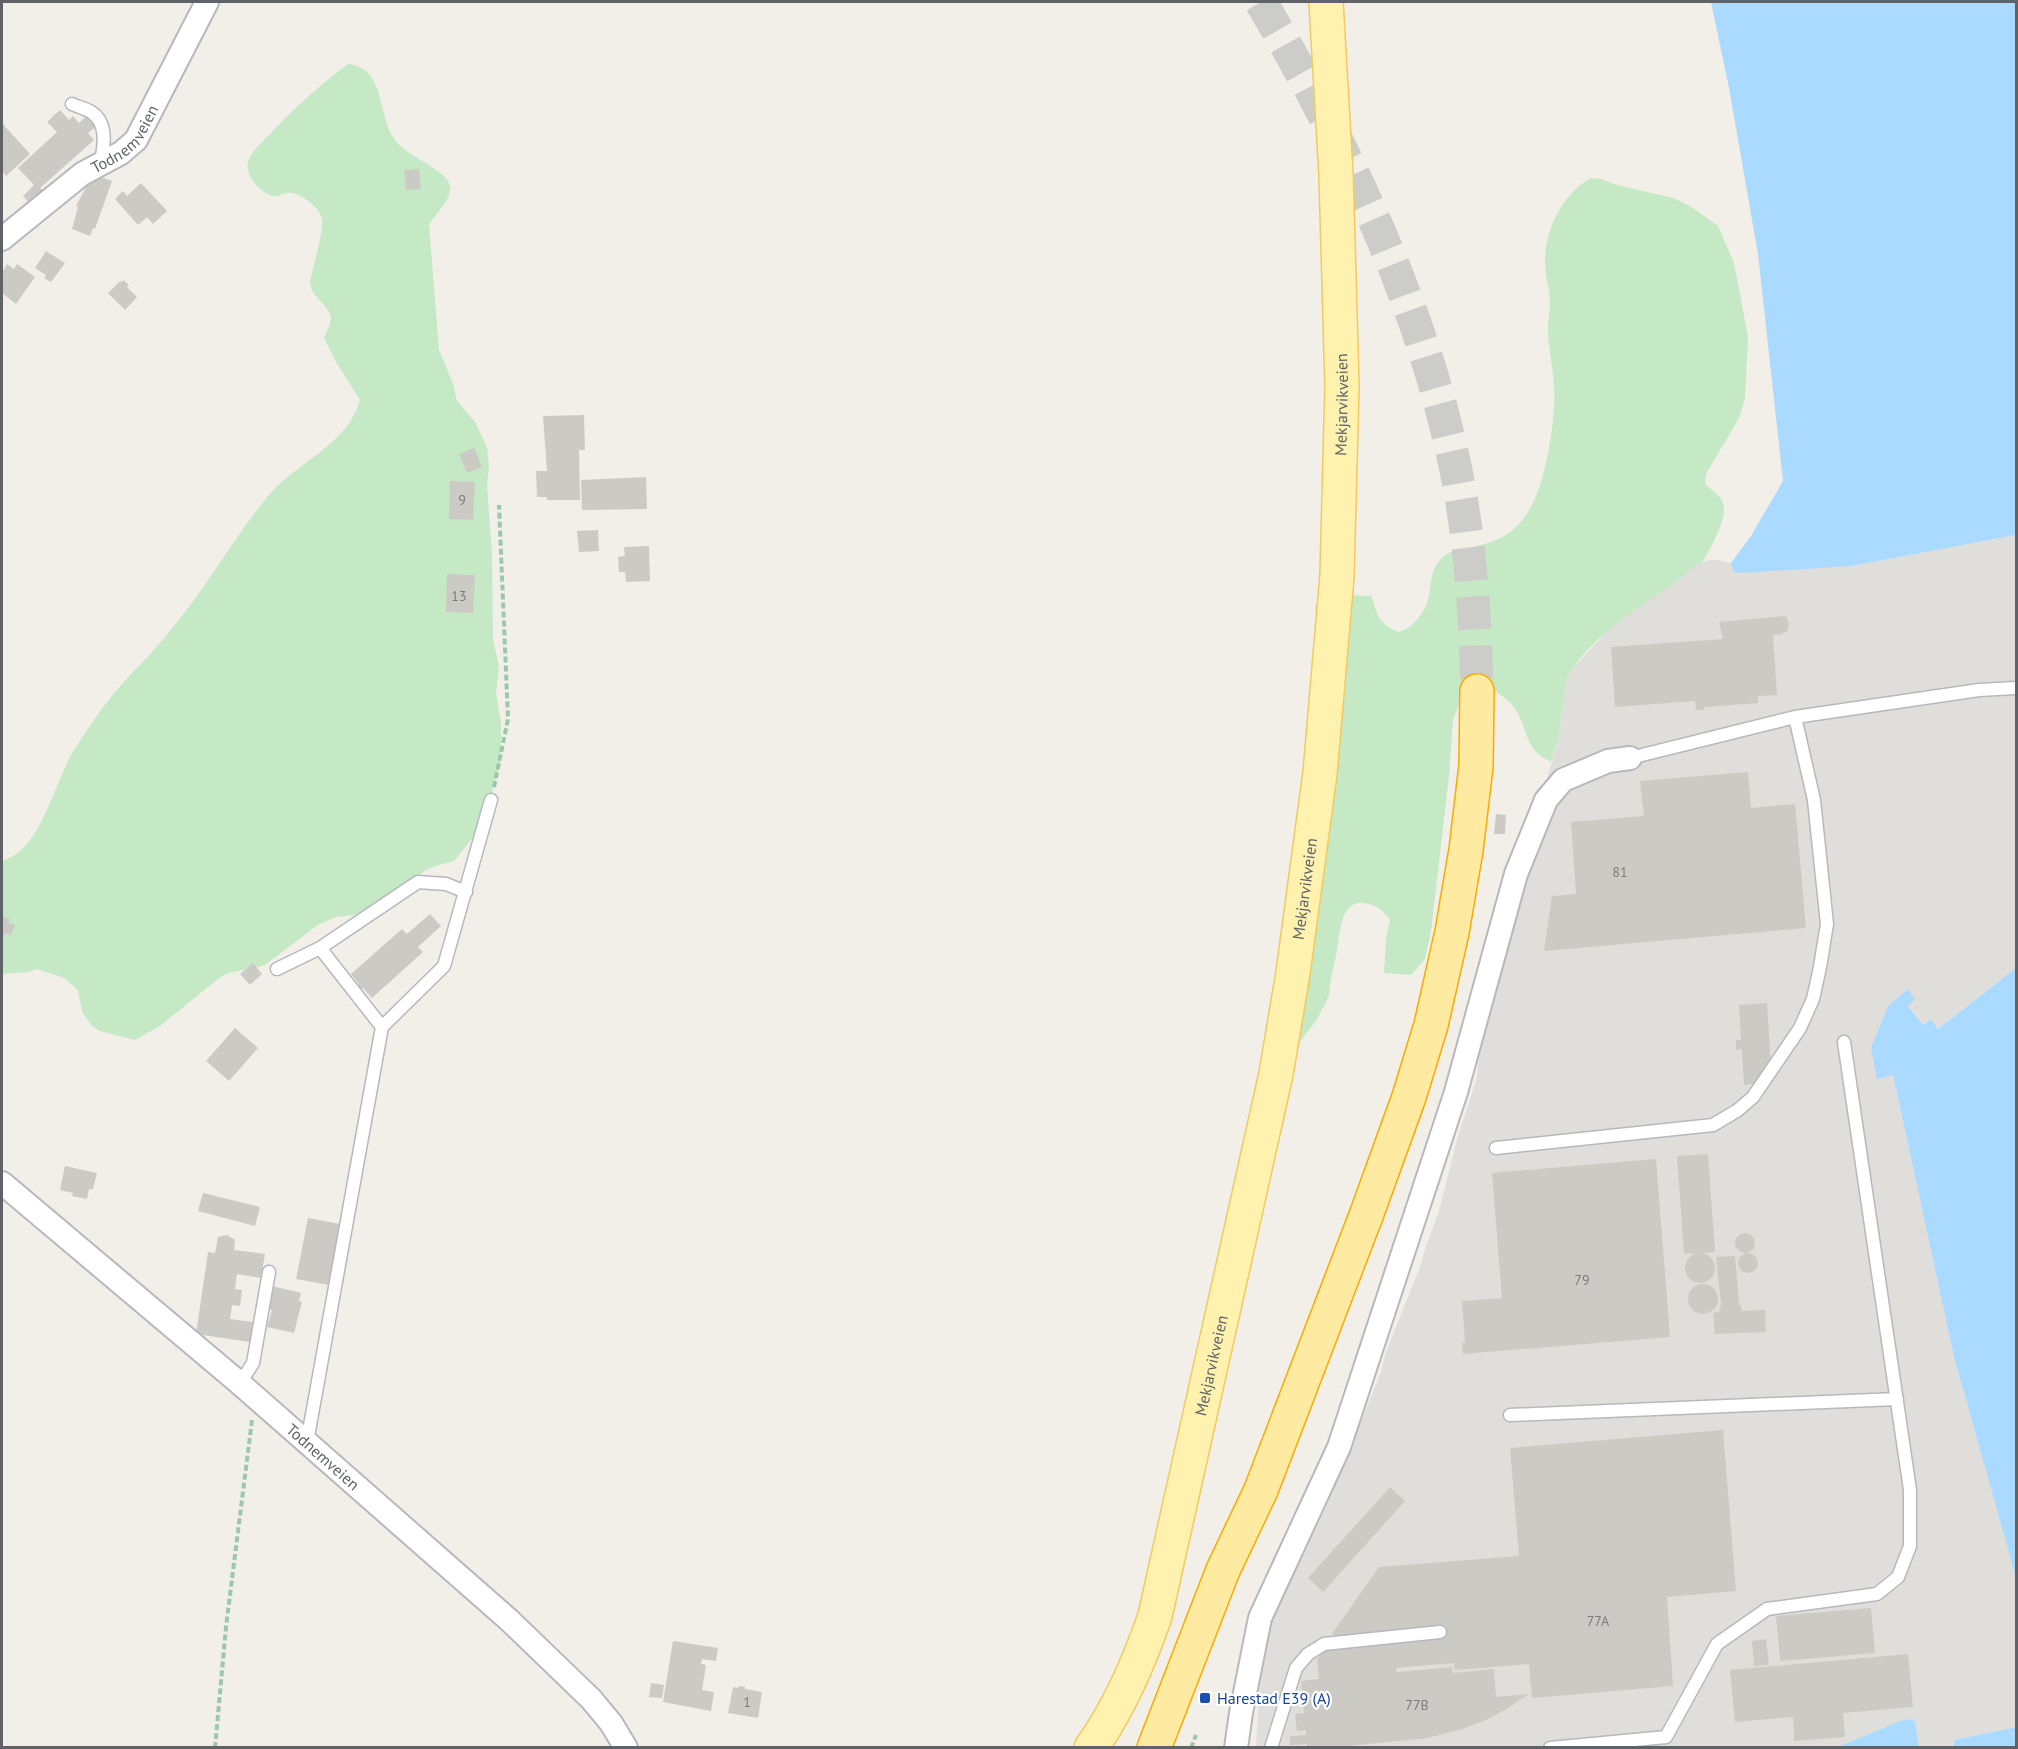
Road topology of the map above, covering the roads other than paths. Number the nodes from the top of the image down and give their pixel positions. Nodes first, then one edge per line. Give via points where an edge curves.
1 (207, 2) edge
2 (1326, 2) edge
3 (72, 104) dead end
4 (101, 162) junction
5 (2, 239) edge
6 (2016, 688) edge
7 (1477, 691) tunnel mouth
8 (1795, 717) junction
9 (1630, 758) joint
10 (491, 800) road end
11 (466, 892) junction
12 (320, 948) junction
13 (277, 969) dead end
14 (382, 1027) junction
15 (1844, 1042) dead end
16 (1496, 1148) dead end
17 (2, 1183) edge
18 (269, 1272) dead end
19 (237, 1381) junction
20 (1897, 1399) junction
21 (1510, 1415) dead end
22 (307, 1442) junction
23 (1261, 1490) junction
24 (1440, 1632) dead end
25 (1185, 1741) edge
26 (626, 1748) edge
27 (1091, 1748) edge
28 (1154, 1748) edge
29 (1236, 1748) edge
30 (1271, 1748) edge
31 (1550, 1748) edge

1 - 4 street, Todnemveien via 136,140 121,153
2 - 27 main road, Mekjarvikveien via 1342,386 1337,576 1308,870 1276,1074 1155,1616 1121,1700
3 - 4 lane via 92,112 103,128
4 - 5 street, Todnemveien
6 - 8 lane
7 - 23 highway via 1476,766 1466,850 1431,1025 1371,1202
8 - 9 lane
8 - 16 lane via 1814,800 1827,924 1813,999 1800,1028 1754,1097 1713,1125
9 - 29 street via 1608,761 1563,780 1546,800 1516,874 1456,1092 1339,1447 1260,1618
10 - 11 lane
11 - 12 lane via 446,884 418,882
11 - 14 lane via 444,966
12 - 13 lane
12 - 14 lane
14 - 22 lane
15 - 20 lane
17 - 19 street, Todnemveien
18 - 19 lane via 253,1363
19 - 22 street, Todnemveien
20 - 21 lane
20 - 31 lane via 1911,1491 1910,1546 1898,1577 1877,1594 1767,1609 1717,1644 1666,1737
22 - 26 street, Todnemveien via 591,1699
23 - 25 highway
23 - 28 highway via 1223,1570
24 - 30 lane via 1324,1644 1308,1654 1296,1668

